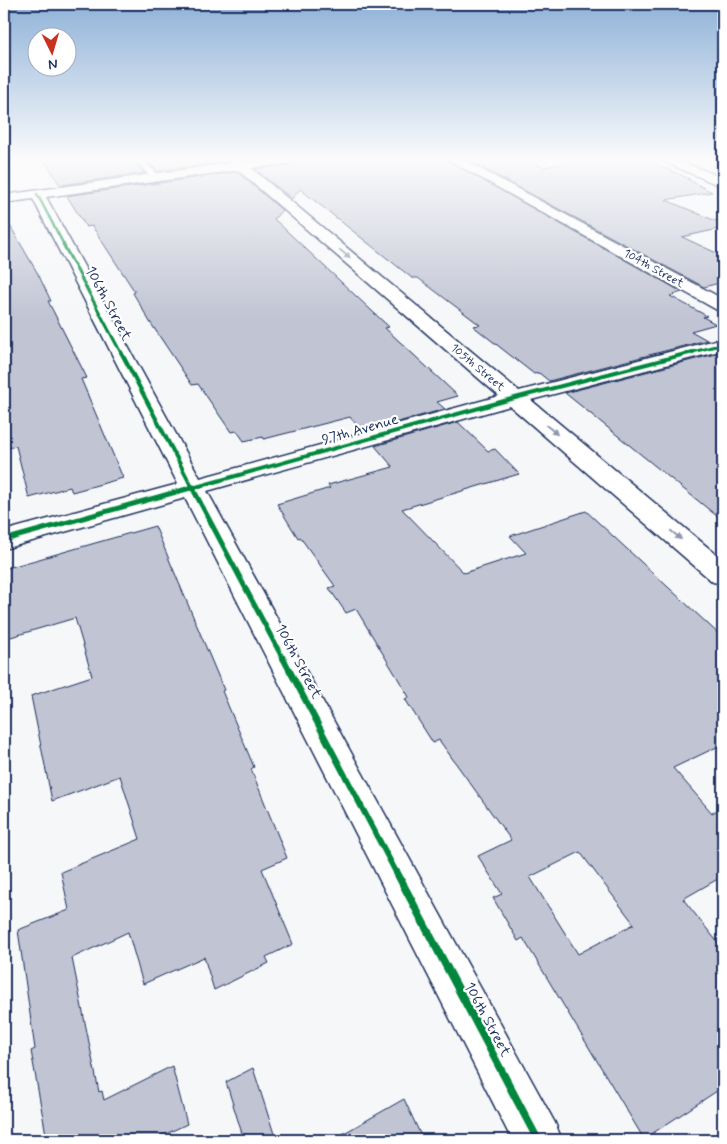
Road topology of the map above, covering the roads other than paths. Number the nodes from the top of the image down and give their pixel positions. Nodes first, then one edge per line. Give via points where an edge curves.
1 (47, 212) edge
2 (296, 212) edge
3 (551, 212) edge
4 (723, 306) edge
5 (723, 344) edge
6 (515, 398) junction
7 (193, 489) junction
8 (4, 540) edge
9 (723, 575) edge
10 (538, 1140) edge

1 - 7 street, 106th Street
2 -> 6 street, 105th Street
3 - 4 street, 104th Street
5 - 6 street, 97th Avenue
6 - 7 street, 97th Avenue
6 -> 9 street, 105th Street
7 - 8 street, 97th Avenue
7 - 10 street, 106th Street

